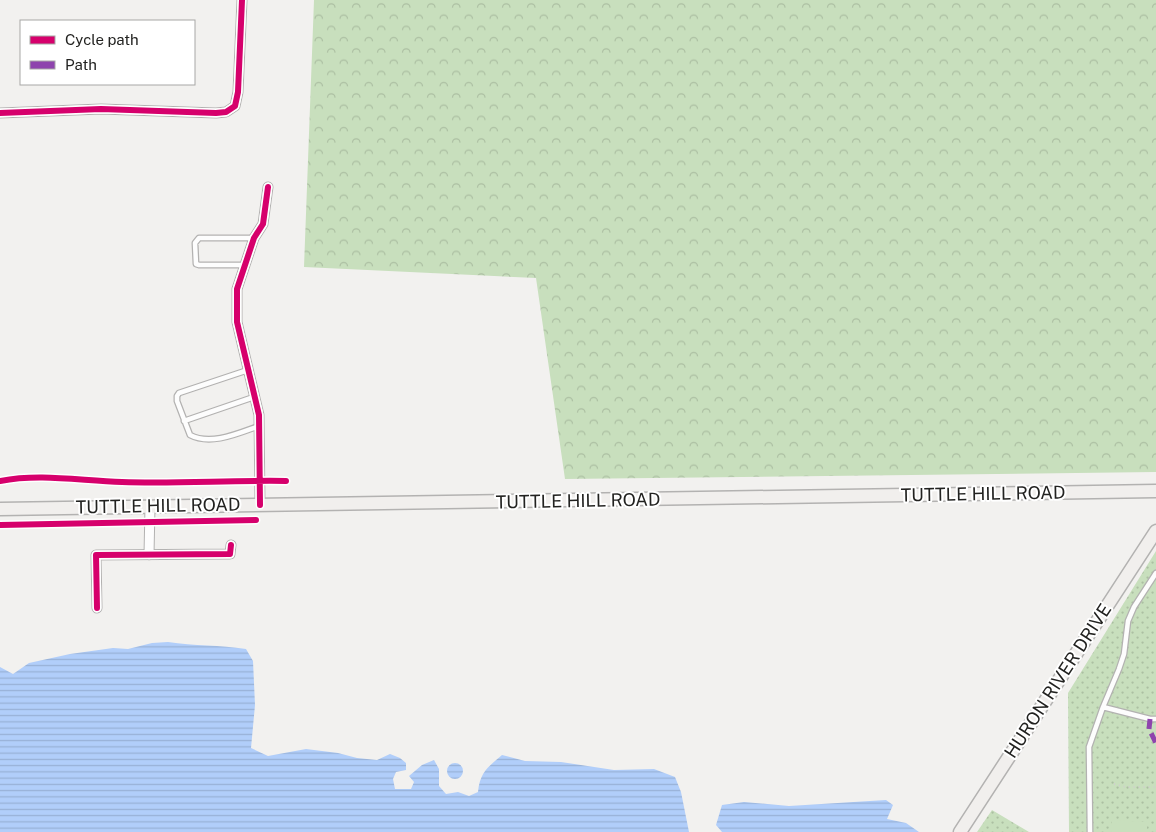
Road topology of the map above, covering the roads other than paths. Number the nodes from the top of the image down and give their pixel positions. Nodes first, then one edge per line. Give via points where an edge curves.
1 (242, 0) edge
2 (0, 112) edge
3 (268, 187) dead end
4 (254, 238) junction
5 (244, 265) junction
6 (248, 370) junction
7 (255, 396) junction
8 (184, 421) junction
9 (259, 426) junction
10 (1156, 491) edge
11 (260, 505) junction
12 (150, 507) junction
13 (0, 509) edge
14 (1156, 531) edge
15 (231, 545) dead end
16 (149, 555) junction
17 (1156, 573) edge
18 (97, 608) dead end
19 (1103, 707) junction
20 (1156, 719) edge
21 (960, 832) edge
22 (1090, 832) edge

1 - 2 street via 238,92 235,106 226,112 101,109
3 - 4 street via 263,224
4 - 5 street
4 - 5 lane via 199,238 194,243 196,264
5 - 6 street via 237,289 237,322
6 - 7 street
6 - 8 lane via 179,393 177,401
7 - 8 lane
7 - 9 street
8 - 9 lane via 190,435 205,439
9 - 11 street
10 - 11 main road, TUTTLE HILL ROAD
11 - 12 main road, TUTTLE HILL ROAD
12 - 13 main road, TUTTLE HILL ROAD
12 - 16 street
14 - 21 main road, HURON RIVER DRIVE
15 - 16 street via 230,554
16 - 18 street via 96,555
17 - 19 lane via 1128,621 1124,654
19 - 20 lane
19 - 22 lane via 1090,747

